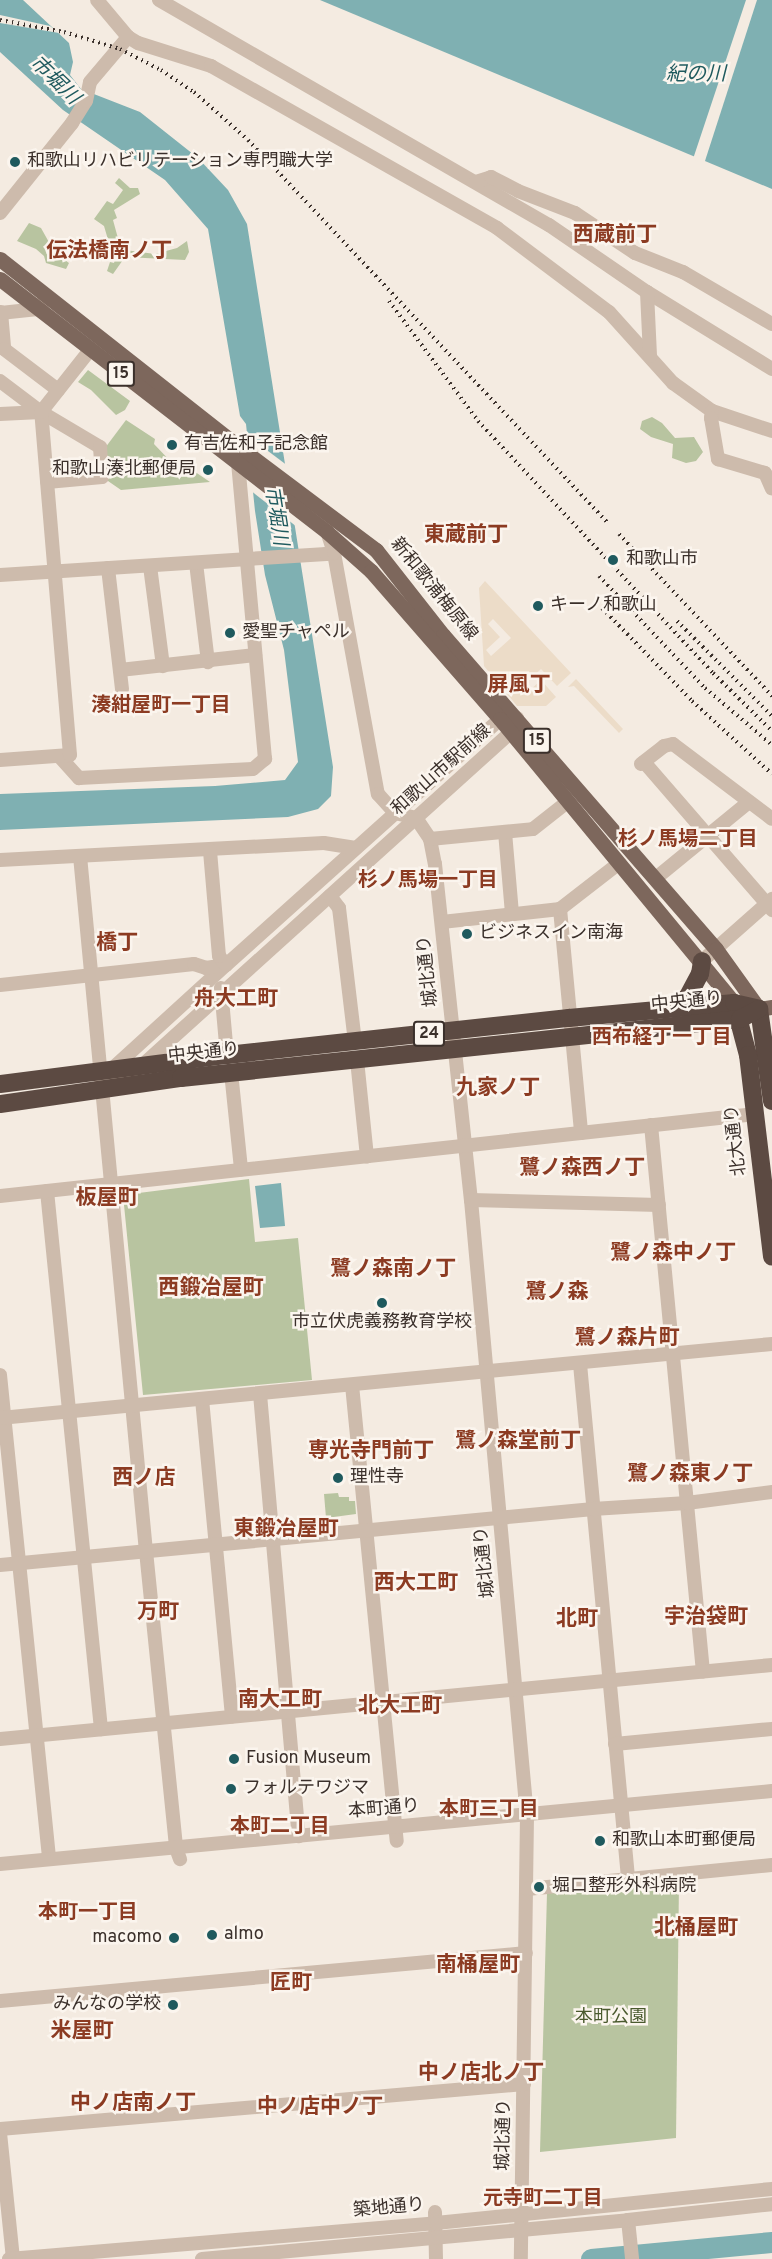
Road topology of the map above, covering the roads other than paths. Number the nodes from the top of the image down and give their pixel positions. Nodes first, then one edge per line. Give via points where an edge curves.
1 (97, 0) edge
2 (159, 0) edge
3 (128, 37) junction
4 (476, 182) junction
5 (0, 213) edge
6 (0, 259) edge
7 (0, 279) edge
8 (647, 292) junction
9 (47, 296) junction
10 (38, 309) junction
11 (1, 313) edge
12 (772, 324) edge
13 (90, 350) junction
14 (650, 356) junction
15 (772, 369) edge
16 (0, 381) edge
17 (58, 390) junction
18 (712, 411) junction
19 (41, 412) junction
20 (0, 414) edge
21 (772, 431) edge
22 (240, 467) junction
23 (47, 482) junction
24 (772, 489) edge
25 (322, 508) junction
26 (327, 532) junction
27 (337, 549) junction
28 (250, 559) junction
29 (196, 563) junction
30 (150, 566) junction
31 (108, 568) junction
32 (55, 570) junction
33 (0, 576) edge
34 (255, 655) junction
35 (208, 662) junction
36 (163, 666) junction
37 (120, 670) junction
38 (122, 688) dead end
39 (517, 718) junction
40 (500, 719) junction
41 (510, 733) junction
42 (59, 756) junction
43 (0, 760) edge
44 (749, 802) junction
45 (566, 803) junction
46 (395, 813) junction
47 (416, 818) junction
48 (772, 819) edge
49 (505, 832) junction
50 (708, 833) junction
51 (430, 839) junction
52 (356, 848) junction
53 (210, 850) junction
54 (80, 856) junction
55 (0, 860) edge
56 (618, 864) junction
57 (656, 878) junction
58 (330, 896) junction
59 (770, 904) edge
60 (560, 909) junction
61 (512, 914) junction
62 (442, 922) junction
63 (716, 949) junction
64 (702, 961) junction
65 (221, 969) junction
66 (89, 975) junction
67 (0, 985) edge
68 (222, 994) junction
69 (766, 1008) edge
70 (656, 1011) junction
71 (737, 1011) junction
72 (570, 1028) junction
73 (768, 1029) edge
74 (453, 1031) junction
75 (456, 1050) junction
76 (356, 1051) junction
77 (229, 1064) junction
78 (143, 1065) junction
79 (107, 1078) junction
80 (0, 1084) edge
81 (772, 1101) edge
82 (0, 1104) edge
83 (756, 1114) junction
84 (651, 1125) junction
85 (581, 1133) junction
86 (465, 1146) junction
87 (367, 1156) junction
88 (241, 1169) junction
89 (111, 1184) junction
90 (47, 1191) junction
91 (0, 1196) edge
92 (471, 1200) junction
93 (658, 1205) junction
94 (772, 1257) edge
95 (772, 1344) edge
96 (673, 1355) junction
97 (580, 1364) junction
98 (486, 1373) junction
99 (0, 1375) edge
100 (352, 1385) junction
101 (260, 1394) junction
102 (202, 1399) junction
103 (132, 1405) junction
104 (68, 1412) junction
105 (2, 1418) edge
106 (772, 1492) edge
107 (687, 1503) junction
108 (593, 1509) junction
109 (500, 1517) junction
110 (365, 1530) junction
111 (273, 1538) junction
112 (215, 1543) junction
113 (146, 1551) junction
114 (83, 1556) junction
115 (18, 1563) junction
116 (0, 1565) edge
117 (772, 1665) edge
118 (703, 1672) junction
119 (609, 1681) junction
120 (517, 1690) junction
121 (382, 1703) junction
122 (289, 1711) junction
123 (232, 1717) junction
124 (164, 1723) junction
125 (772, 1729) edge
126 (101, 1730) junction
127 (36, 1736) junction
128 (0, 1739) edge
129 (615, 1744) junction
130 (772, 1791) edge
131 (621, 1806) junction
132 (527, 1815) junction
133 (396, 1834) junction
134 (299, 1836) junction
135 (178, 1853) junction
136 (49, 1859) junction
137 (0, 1864) edge
138 (772, 1865) edge
139 (628, 1878) junction
140 (527, 1889) junction
141 (526, 1953) junction
142 (0, 2001) edge
143 (524, 2084) junction
144 (0, 2131) edge
145 (772, 2189) edge
146 (772, 2204) edge
147 (522, 2214) junction
148 (436, 2218) junction
149 (628, 2220) junction
150 (522, 2230) junction
151 (436, 2238) junction
152 (631, 2252) edge
153 (521, 2258) edge
154 (12, 2259) edge
155 (202, 2259) edge
156 (436, 2259) edge

1 - 3 street
2 - 4 street
3 - 5 street via 90,82 86,101 72,123
3 - 14 street via 211,66 497,228 609,312
4 - 8 street via 549,225
4 - 12 street via 491,177 575,213 635,253 683,272
6 - 9 main road, 新和歌浦梅原線 / 15
7 - 10 main road, 新和歌浦梅原線 / 15
8 - 14 street
8 - 15 street
9 - 10 street
9 - 25 main road, 新和歌浦梅原線 / 15
10 - 11 street
10 - 13 main road, 新和歌浦梅原線 / 15
11 - 17 street via 4,349
13 - 17 street
13 - 22 main road, 新和歌浦梅原線 / 15
14 - 18 street via 673,383
16 - 19 street
17 - 19 street
18 - 21 street
18 - 24 street via 718,459 765,473
19 - 20 street
19 - 23 street
19 - 23 street via 100,447 102,477
22 - 26 main road, 新和歌浦梅原線 / 15
22 - 28 street
23 - 32 street
25 - 26 street
25 - 39 main road, 新和歌浦梅原線 / 15 via 376,550 443,635
26 - 27 main road, 新和歌浦梅原線 / 15
27 - 28 street
27 - 40 main road, 新和歌浦梅原線 / 15 via 371,571
27 - 46 street via 378,795
28 - 29 street
28 - 34 street
29 - 30 street
29 - 35 street
30 - 31 street
30 - 36 street
31 - 32 street
31 - 37 street
32 - 33 street
32 - 42 street via 70,755
34 - 35 street
34 - 42 street via 265,759 254,769 79,778
35 - 36 street
36 - 37 street
37 - 38 street
39 - 40 street, 和歌山市駅前線
39 - 41 street, 和歌山市駅前線
39 - 57 main road, 新和歌浦梅原線 / 15
40 - 41 main road, 新和歌浦梅原線 / 15
40 - 46 street, 和歌山市駅前線
41 - 45 main road, 新和歌浦梅原線 / 15
41 - 47 street, 和歌山市駅前線
42 - 43 street
44 - 48 street
44 - 50 street
44 - 50 street via 673,744 642,763
45 - 49 street via 533,829
45 - 56 main road, 新和歌浦梅原線 / 15
46 - 47 street
46 - 52 street, 和歌山市駅前線
47 - 51 street
47 - 58 street, 和歌山市駅前線
49 - 51 street
49 - 61 street
50 - 57 street
50 - 59 street
51 - 62 street, 城北通り
52 - 53 street via 324,843
52 - 65 street, 和歌山市駅前線
53 - 54 street
53 - 65 street
54 - 55 street
54 - 66 street
56 - 60 street
56 - 64 main road, 新和歌浦梅原線 / 15
57 - 63 main road, 新和歌浦梅原線 / 15
58 - 68 street, 和歌山市駅前線
58 - 76 street via 339,908
59 - 63 street
60 - 61 street
60 - 72 street
61 - 62 street
62 - 74 street, 城北通り
63 - 64 street
63 - 69 main road, 新和歌浦梅原線 / 15
64 - 70 highway, 24 via 687,998
64 - 71 main road, 新和歌浦梅原線 / 15
65 - 66 street via 195,964
65 - 68 street
65 - 79 street, 和歌山市駅前線
66 - 67 street
66 - 79 street
68 - 77 street
68 - 78 street, 和歌山市駅前線
69 - 71 highway, 中央通り / 24
69 - 73 highway
70 - 71 highway, 中央通り / 24
70 - 72 highway, 中央通り / 24
71 - 72 highway, 中央通り / 24
71 - 83 highway, 北大通り
72 - 74 highway, 中央通り / 24
72 - 75 highway, 中央通り / 24
72 - 85 street
73 - 81 highway
74 - 75 street, 城北通り
74 - 76 highway, 中央通り / 24
75 - 76 highway, 中央通り / 24
75 - 86 street, 城北通り
76 - 77 highway, 中央通り / 24
76 - 87 street
77 - 78 highway, 中央通り / 24
77 - 79 highway, 中央通り / 24
77 - 88 street
78 - 79 highway, 中央通り / 24
79 - 80 highway, 中央通り / 24
79 - 82 highway, 中央通り / 24
79 - 89 street
83 - 84 street
83 - 94 highway, 北大通り
84 - 85 street
84 - 93 street
85 - 86 street
86 - 87 street
86 - 92 street, 城北通り
87 - 88 street
88 - 89 street
89 - 90 street
89 - 103 street
90 - 91 street
90 - 104 street
92 - 93 street
92 - 98 street, 城北通り
93 - 96 street
95 - 96 street
96 - 97 street
96 - 107 street
97 - 98 street
97 - 108 street
98 - 100 street
98 - 109 street, 城北通り
99 - 105 street
100 - 101 street
100 - 110 street
101 - 102 street
101 - 111 street
102 - 103 street
102 - 112 street
103 - 104 street
103 - 113 street
104 - 105 street
104 - 114 street
105 - 115 street
106 - 107 street
107 - 108 street
107 - 118 street
108 - 109 street
108 - 119 street
109 - 110 street
109 - 120 street, 城北通り
110 - 111 street
110 - 121 street
111 - 112 street
111 - 122 street
112 - 113 street
112 - 123 street
113 - 114 street
113 - 124 street
114 - 115 street
114 - 126 street
115 - 116 street
115 - 127 street
117 - 118 street
118 - 119 street
119 - 120 street
119 - 129 street
120 - 121 street
120 - 132 street, 城北通り
121 - 122 street
121 - 133 street
122 - 123 street
122 - 134 street
123 - 124 street
124 - 126 street
124 - 135 street
125 - 129 street
126 - 127 street
127 - 128 street
127 - 136 street
129 - 131 street
130 - 131 street, 本町通り
131 - 132 street, 本町通り
131 - 139 street
132 - 133 street, 本町通り
132 - 140 street, 城北通り
133 - 134 street, 本町通り
134 - 135 street, 本町通り
135 - 136 street, 本町通り
136 - 137 street, 本町通り
138 - 139 street
139 - 140 street
140 - 141 street, 城北通り
141 - 142 street
141 - 143 street, 城北通り
143 - 144 street
143 - 147 street, 城北通り
144 - 154 street
145 - 147 street, 築地通り
146 - 149 street, 築地通り
147 - 148 street, 築地通り
147 - 150 street, 城北通り
148 - 151 street
148 - 154 street, 築地通り
149 - 150 street, 築地通り
149 - 152 street
150 - 151 street, 築地通り
150 - 153 street, 城北通り
151 - 155 street, 築地通り
151 - 156 street

